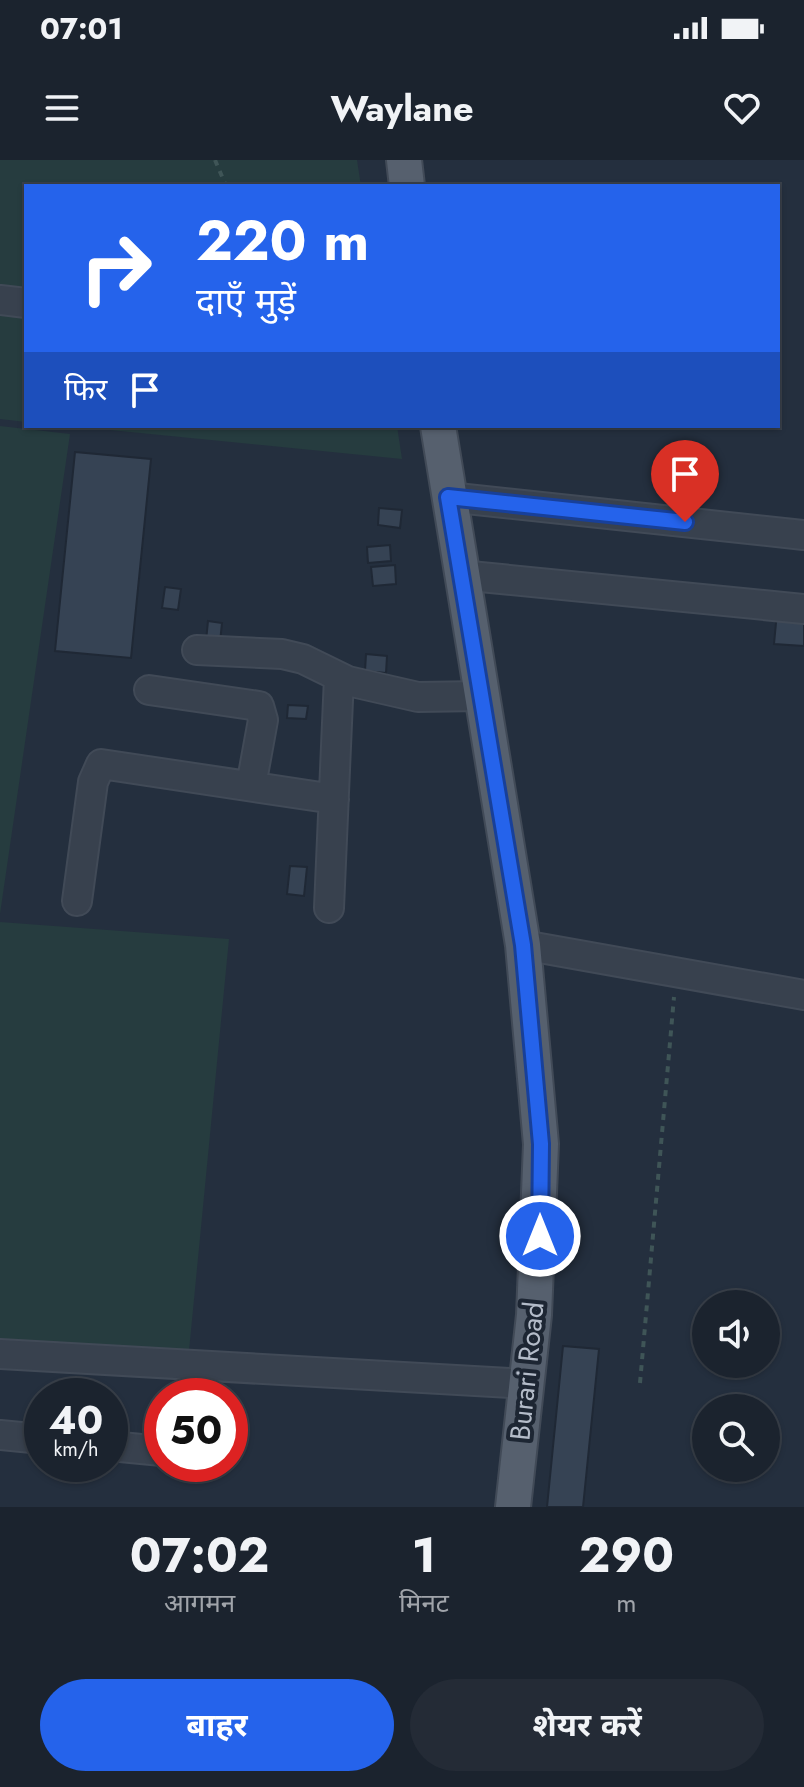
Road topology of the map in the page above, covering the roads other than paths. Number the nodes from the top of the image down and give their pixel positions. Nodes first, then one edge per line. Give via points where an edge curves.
1 (404, 160) edge
2 (407, 184) edge
3 (0, 300) edge
4 (24, 303) edge
5 (438, 428) edge
6 (448, 497) junction
7 (804, 535) edge
8 (460, 575) junction
9 (804, 609) edge
10 (197, 650) dead end
11 (339, 677) junction
12 (149, 690) dead end
13 (481, 696) junction
14 (251, 786) junction
15 (334, 799) junction
16 (77, 901) dead end
17 (329, 908) dead end
18 (523, 945) junction
19 (804, 995) edge
20 (0, 1354) edge
21 (526, 1384) junction
22 (0, 1435) edge
23 (24, 1437) edge
24 (513, 1507) edge

1 - 2 main road
3 - 4 street
5 - 6 main road, Burari Road
6 - 7 street
6 - 8 main road, Burari Road
8 - 9 street
8 - 13 main road, Burari Road
10 - 11 street via 282,654
11 - 13 street via 418,697
11 - 15 street
12 - 14 street via 259,706 263,720
13 - 18 main road, Burari Road
14 - 15 street
14 - 16 street via 101,764 93,782
15 - 17 street
18 - 19 street
18 - 21 main road, Burari Road via 541,1144 540,1236
20 - 21 street
21 - 24 main road, Burari Road
22 - 23 street

